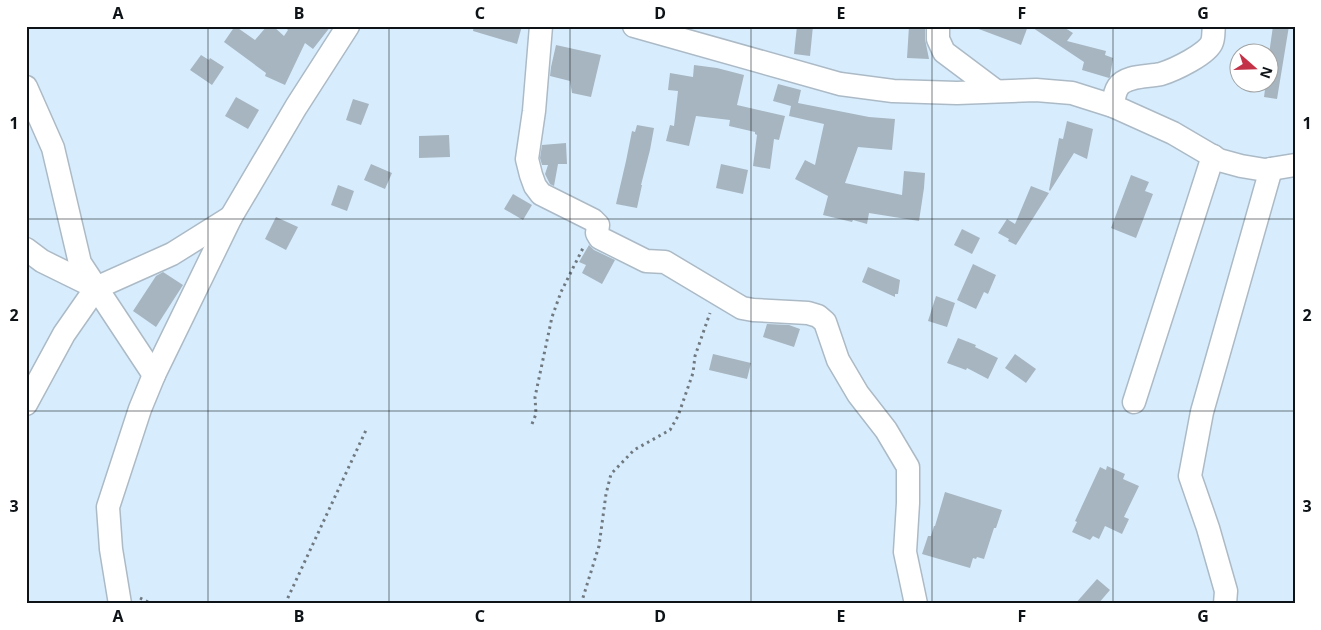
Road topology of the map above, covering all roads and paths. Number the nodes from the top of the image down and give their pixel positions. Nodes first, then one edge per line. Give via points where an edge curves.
1 (348, 26) edge
2 (541, 26) edge
3 (634, 26) edge
4 (938, 26) edge
5 (1214, 26) edge
6 (674, 32) edge
7 (26, 88) edge
8 (996, 92) junction
9 (1114, 106) junction
10 (1213, 156) junction
11 (1295, 165) edge
12 (1272, 169) junction
13 (231, 217) junction
14 (597, 233) junction
15 (26, 250) edge
16 (96, 288) junction
17 (716, 293) junction
18 (154, 374) junction
19 (1134, 402) dead end
20 (26, 404) edge
21 (532, 424) dead end
22 (367, 428) dead end
23 (120, 604) edge
24 (286, 604) edge
25 (581, 604) edge
26 (916, 604) edge
27 (1225, 604) edge

1 - 13 street
2 - 14 street via 527,159 531,175 541,194 593,220 598,225
3 - 6 street
4 - 8 street via 938,39 944,52
5 - 9 street via 1208,50 1162,74 1126,80 1118,86
6 - 8 street via 840,84 893,91
7 - 16 street via 53,148 80,263
8 - 9 street via 1036,90 1072,93
9 - 10 street
10 - 12 street via 1240,166
10 - 19 street
11 - 12 street
12 - 27 street via 1202,412 1190,476 1226,591
13 - 16 street via 172,254
13 - 18 street
14 - 17 street via 600,238 646,260 665,262
14 - 21 path via 584,247 552,317
15 - 16 street via 42,262
16 - 18 street
16 - 20 street via 64,334
17 - 25 path via 695,356 693,373 670,430 634,450 611,474 599,546
17 - 26 street via 742,308 808,313 825,322 838,360 908,467 905,552
18 - 23 street via 108,507
22 - 24 path

